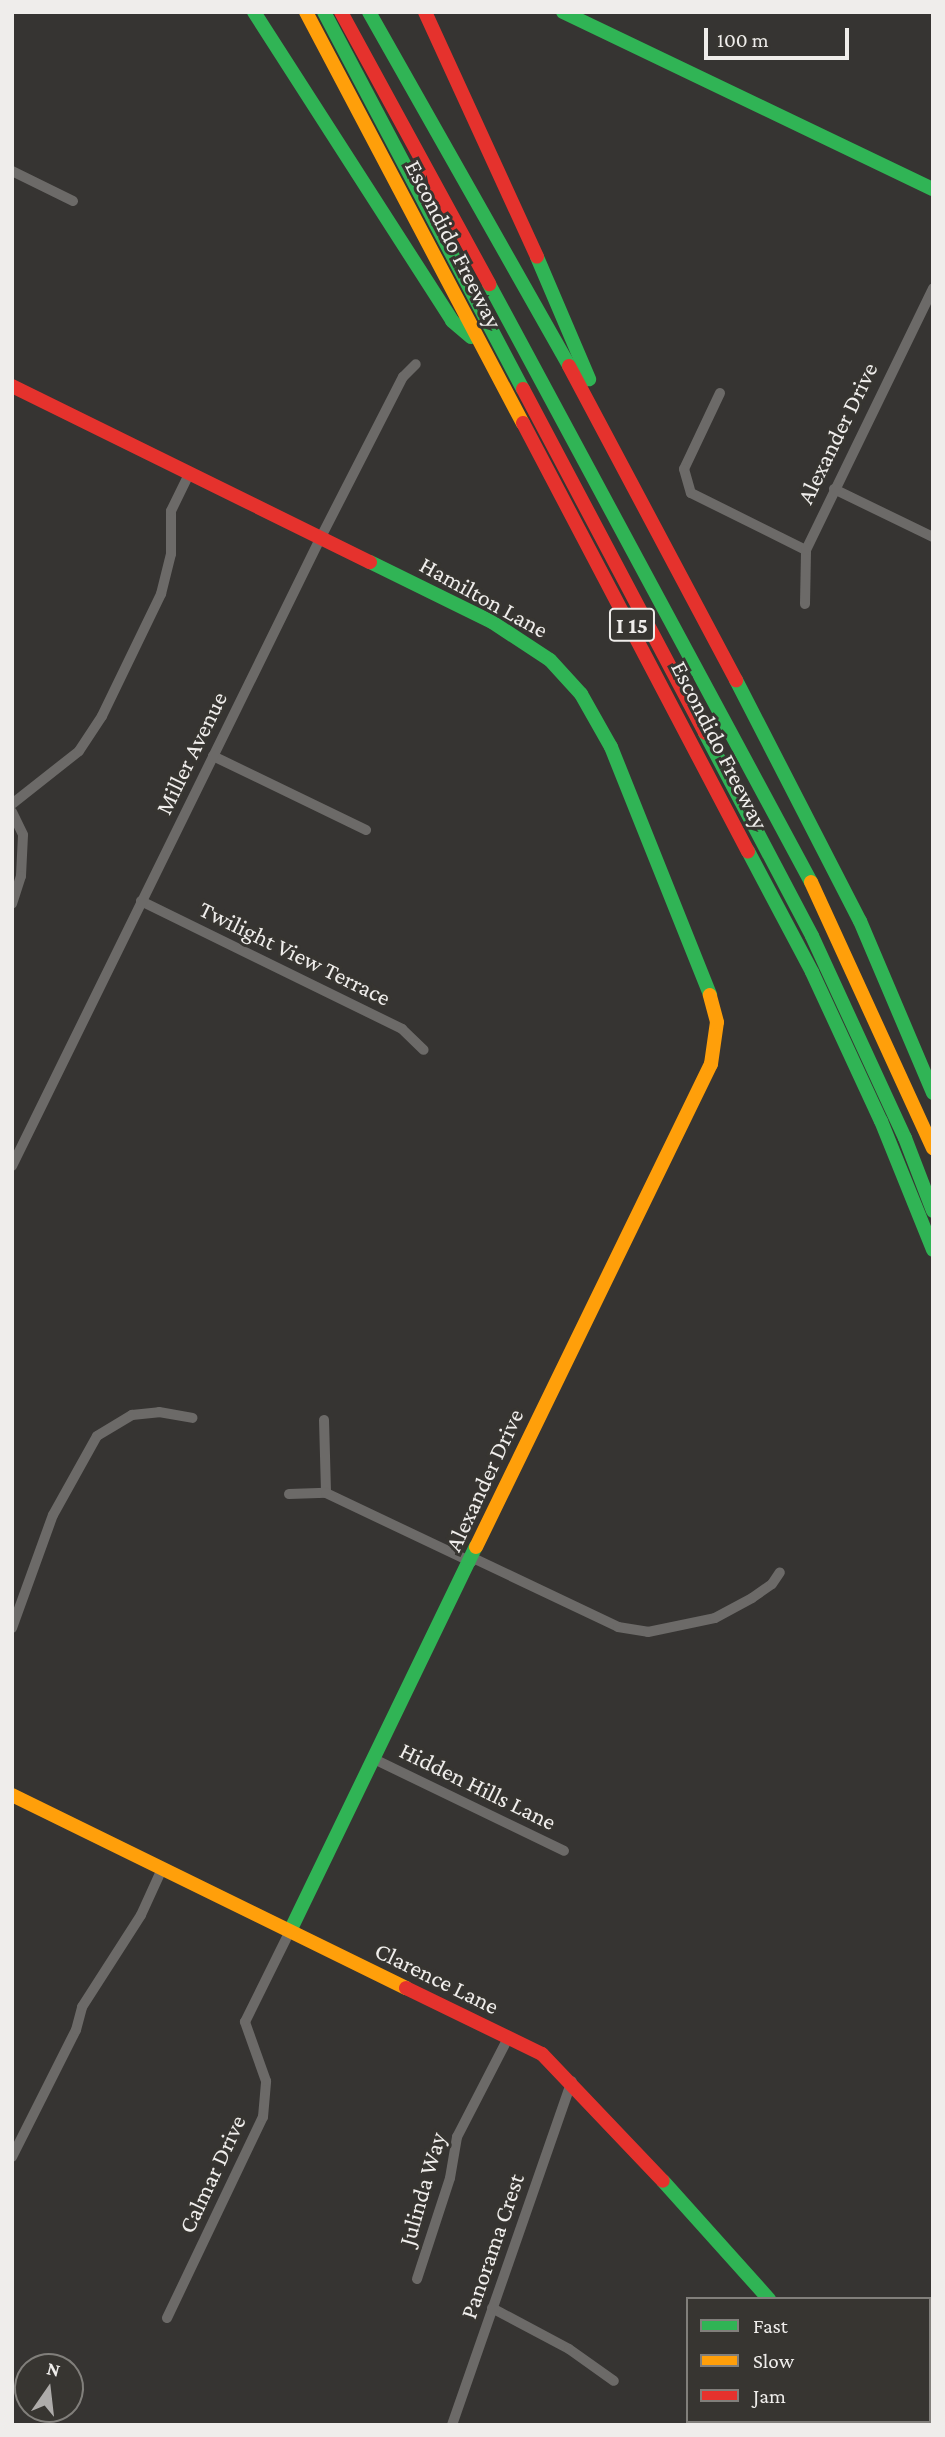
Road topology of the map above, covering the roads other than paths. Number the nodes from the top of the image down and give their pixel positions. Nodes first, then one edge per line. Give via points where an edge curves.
1 (254, 12) edge
2 (306, 12) edge
3 (324, 12) edge
4 (341, 12) edge
5 (369, 12) edge
6 (426, 13) edge
7 (571, 14) edge
8 (385, 161) junction
9 (12, 171) edge
10 (933, 189) edge
11 (73, 201) dead end
12 (447, 242) junction
13 (933, 288) edge
14 (479, 343) junction
15 (416, 364) dead end
16 (12, 386) edge
17 (720, 393) dead end
18 (602, 424) junction
19 (190, 472) junction
20 (834, 489) junction
21 (321, 537) junction
22 (933, 537) edge
23 (806, 550) junction
24 (805, 604) dead end
25 (213, 757) junction
26 (12, 804) edge
27 (12, 812) edge
28 (366, 830) dead end
29 (141, 901) junction
30 (12, 904) edge
31 (716, 1047) joint
32 (424, 1050) dead end
33 (933, 1093) edge
34 (933, 1148) edge
35 (12, 1166) edge
36 (933, 1212) edge
37 (933, 1250) edge
38 (192, 1418) dead end
39 (324, 1420) dead end
40 (289, 1493) dead end
41 (326, 1493) junction
42 (472, 1560) junction
43 (779, 1572) dead end
44 (12, 1628) edge
45 (374, 1759) junction
46 (12, 1795) edge
47 (564, 1850) dead end
48 (162, 1869) junction
49 (290, 1931) junction
50 (508, 2038) junction
51 (572, 2081) junction
52 (12, 2157) edge
53 (417, 2278) dead end
54 (767, 2297) edge
55 (492, 2308) junction
56 (167, 2318) dead end
57 (614, 2381) dead end
58 (452, 2425) edge

1 - 14 main road via 452,321
2 - 8 main road, Escondido Freeway / I 15
3 - 12 main road
4 - 34 main road via 764,789 856,973
5 - 18 main road, Escondido Freeway / I 15
6 - 18 main road via 506,184 590,383
7 - 10 main road
8 - 12 main road
8 - 14 main road, Escondido Freeway / I 15
9 - 11 street
12 - 36 main road via 812,936 905,1138
13 - 20 street, Alexander Drive
14 - 37 main road, Escondido Freeway / I 15 via 690,734 812,972 881,1121
15 - 21 street, Miller Avenue via 403,377
16 - 19 main road, Hamilton Lane
17 - 23 street via 684,469 691,493
18 - 33 main road, Escondido Freeway / I 15 via 860,921
19 - 21 main road, Hamilton Lane
19 - 26 street via 172,512 171,554 161,594 102,716 79,751
20 - 22 street
20 - 23 street, Alexander Drive
21 - 25 street, Miller Avenue
21 - 31 main road, Hamilton Lane via 514,634 550,660 581,694 611,747 708,987 717,1021
23 - 24 street, Alexander Drive
25 - 28 street
25 - 29 street, Miller Avenue
27 - 30 street via 23,835 21,876
29 - 32 street, Twilight View Terrace via 402,1029
29 - 35 street, Miller Avenue
31 - 42 main road, Alexander Drive
38 - 44 street via 159,1412 132,1415 97,1436 53,1515
39 - 41 street
40 - 41 street
41 - 42 street
42 - 43 street via 618,1627 648,1632 715,1618 772,1584
42 - 45 main road, Alexander Drive
45 - 47 street, Hidden Hills Lane
45 - 49 main road, Alexander Drive
46 - 48 main road, Clarence Lane
48 - 49 main road, Clarence Lane
48 - 52 street via 141,1915 82,2007 76,2030
49 - 50 main road, Clarence Lane
49 - 56 street, Calmar Drive via 245,2022 266,2081 262,2117
50 - 51 main road, Clarence Lane via 542,2054
50 - 53 street, Julinda Way via 457,2137 450,2178
51 - 54 main road, Clarence Lane
51 - 55 street, Panorama Crest
55 - 57 street via 569,2349
55 - 58 street, Panorama Crest

